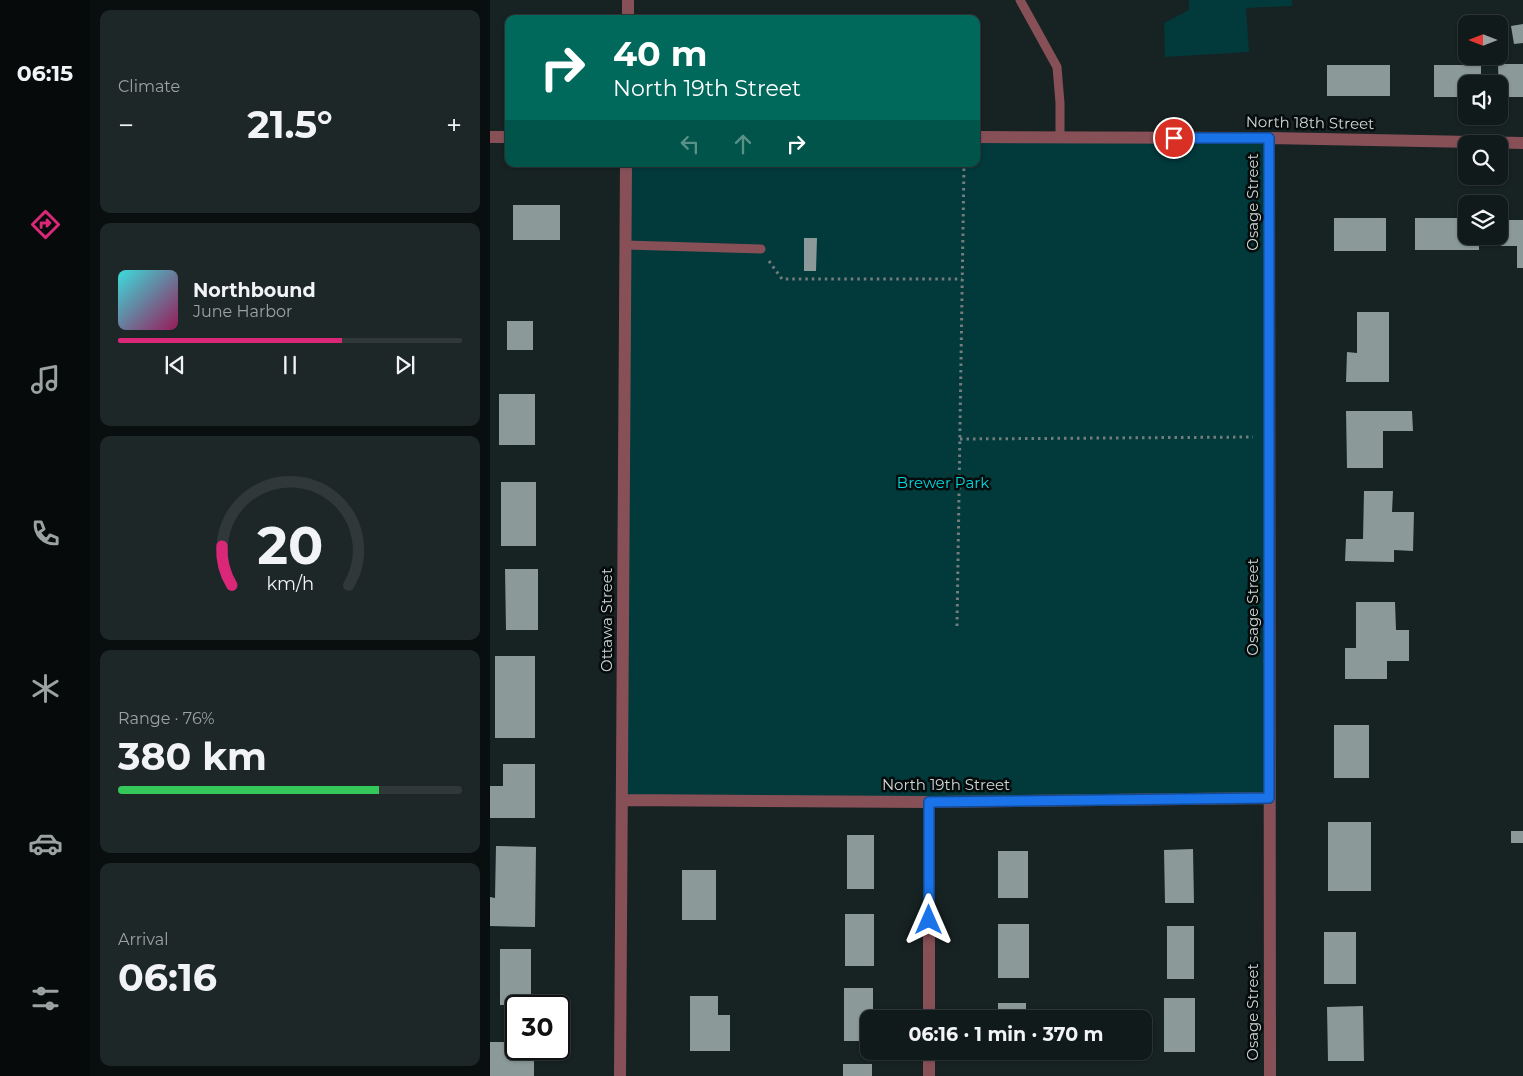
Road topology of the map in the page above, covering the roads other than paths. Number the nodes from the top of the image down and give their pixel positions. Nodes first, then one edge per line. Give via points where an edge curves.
1 (628, 0) edge
2 (1020, 0) edge
3 (628, 15) edge
4 (490, 137) edge
5 (505, 138) edge
6 (980, 138) edge
7 (1060, 138) junction
8 (1269, 138) junction
9 (1523, 143) edge
10 (626, 167) edge
11 (626, 245) junction
12 (761, 249) road end
13 (1269, 798) junction
14 (622, 800) junction
15 (929, 802) junction
16 (929, 1010) edge
17 (929, 1060) edge
18 (620, 1076) edge
19 (929, 1076) edge
20 (1270, 1076) edge

1 - 3 street
2 - 7 lane via 1056,67
4 - 5 street
6 - 7 street, North 18th Street
7 - 8 street, North 18th Street
8 - 9 street, North 18th Street
8 - 13 street, Osage Street
10 - 11 street, Ottawa Street
11 - 12 lane
11 - 14 street, Ottawa Street
13 - 15 street, North 19th Street
13 - 20 street, Osage Street
14 - 15 street, North 19th Street
14 - 18 street, Ottawa Street
15 - 16 street
17 - 19 street

